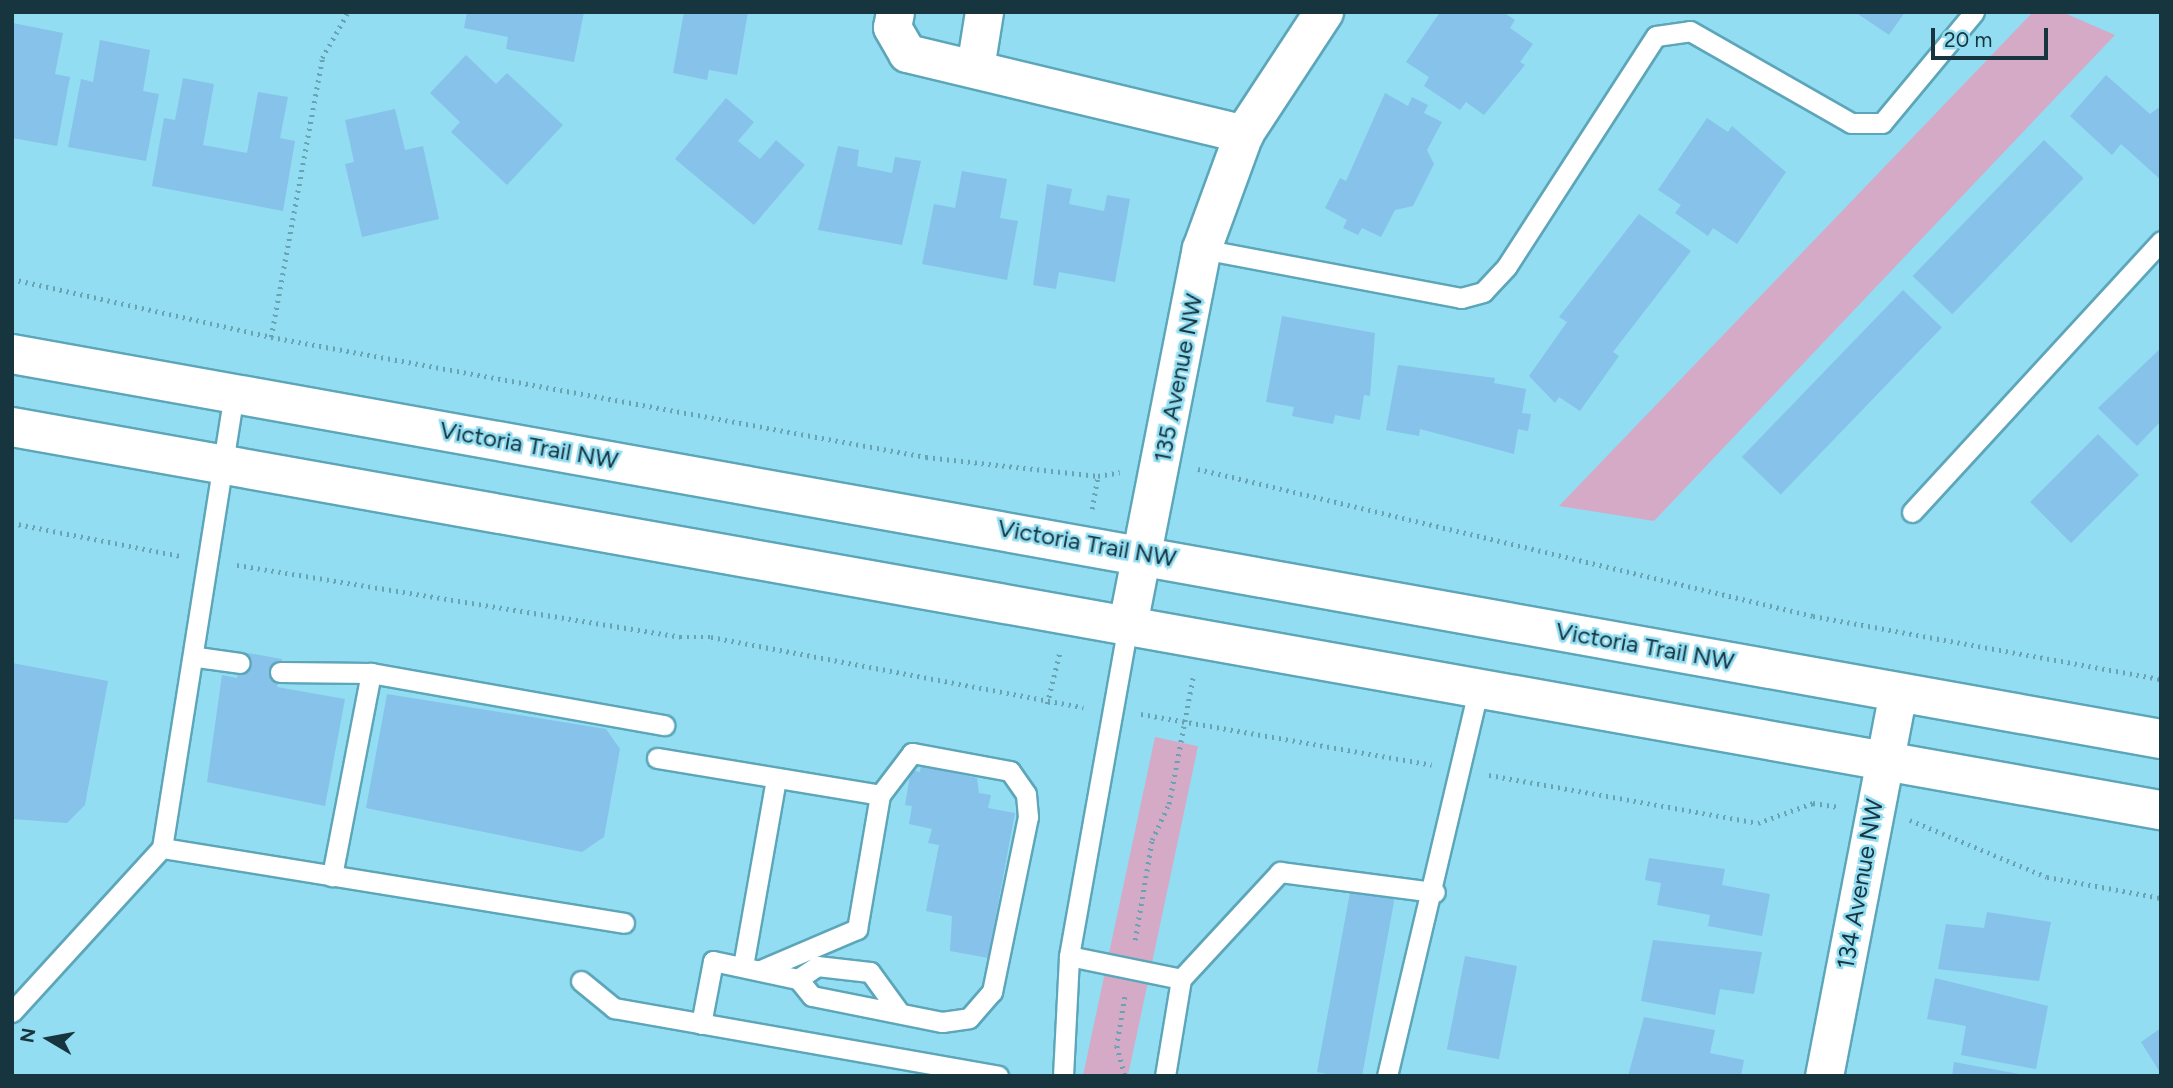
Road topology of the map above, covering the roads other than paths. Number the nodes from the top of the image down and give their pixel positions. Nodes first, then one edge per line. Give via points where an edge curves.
1 (895, 12) edge
2 (984, 12) edge
3 (1324, 12) edge
4 (1975, 12) edge
5 (975, 68) junction
6 (1244, 134) junction
7 (2161, 241) edge
8 (1202, 249) junction
9 (12, 354) edge
10 (234, 394) junction
11 (12, 427) edge
12 (222, 465) junction
13 (1912, 512) dead end
14 (1143, 554) junction
15 (1128, 625) junction
16 (197, 657) junction
17 (240, 663) dead end
18 (280, 672) dead end
19 (370, 673) junction
20 (1479, 686) junction
21 (1898, 692) junction
22 (664, 725) dead end
23 (2161, 739) edge
24 (657, 758) dead end
25 (1882, 760) junction
26 (776, 778) junction
27 (880, 795) junction
28 (2161, 810) edge
29 (162, 848) junction
30 (332, 876) junction
31 (1434, 892) junction
32 (624, 923) dead end
33 (1069, 956) junction
34 (752, 968) junction
35 (798, 979) junction
36 (1181, 979) junction
37 (581, 981) dead end
38 (12, 1012) edge
39 (899, 1012) junction
40 (701, 1024) junction
41 (998, 1076) edge
42 (1063, 1076) edge
43 (1165, 1076) edge
44 (1387, 1076) edge
45 (1824, 1076) edge

1 - 5 street via 892,27 907,53
2 - 5 street
3 - 6 main road, 135 Avenue NW
4 - 8 lane via 1882,123 1851,123 1690,31 1657,36 1507,266 1483,292 1461,298
5 - 6 street
6 - 8 main road, 135 Avenue NW
7 - 13 lane
8 - 14 main road, 135 Avenue NW
9 - 10 main road, Victoria Trail NW
10 - 12 lane
10 - 14 main road, Victoria Trail NW
11 - 12 main road
12 - 15 main road
12 - 16 lane
14 - 15 main road, 135 Avenue NW
14 - 21 main road, Victoria Trail NW
15 - 20 main road
15 - 33 lane
16 - 17 lane
16 - 29 lane
18 - 19 lane
19 - 22 lane
19 - 30 lane
20 - 25 main road
20 - 31 lane
21 - 23 main road, Victoria Trail NW
21 - 25 street, 134 Avenue NW
24 - 26 lane
25 - 28 main road
25 - 45 street, 134 Avenue NW
26 - 27 lane
26 - 34 lane
27 - 34 lane via 857,929
27 - 39 lane via 912,753 1010,771 1026,794 1028,817 992,992 969,1018 942,1022
29 - 30 lane
29 - 38 lane
30 - 32 lane
31 - 36 lane via 1280,873
31 - 44 lane
33 - 36 lane
33 - 42 lane
34 - 35 lane
34 - 40 lane via 713,961
35 - 39 lane via 812,996
35 - 39 lane via 817,966 870,972
36 - 43 lane
37 - 40 lane via 614,1008
40 - 41 lane

